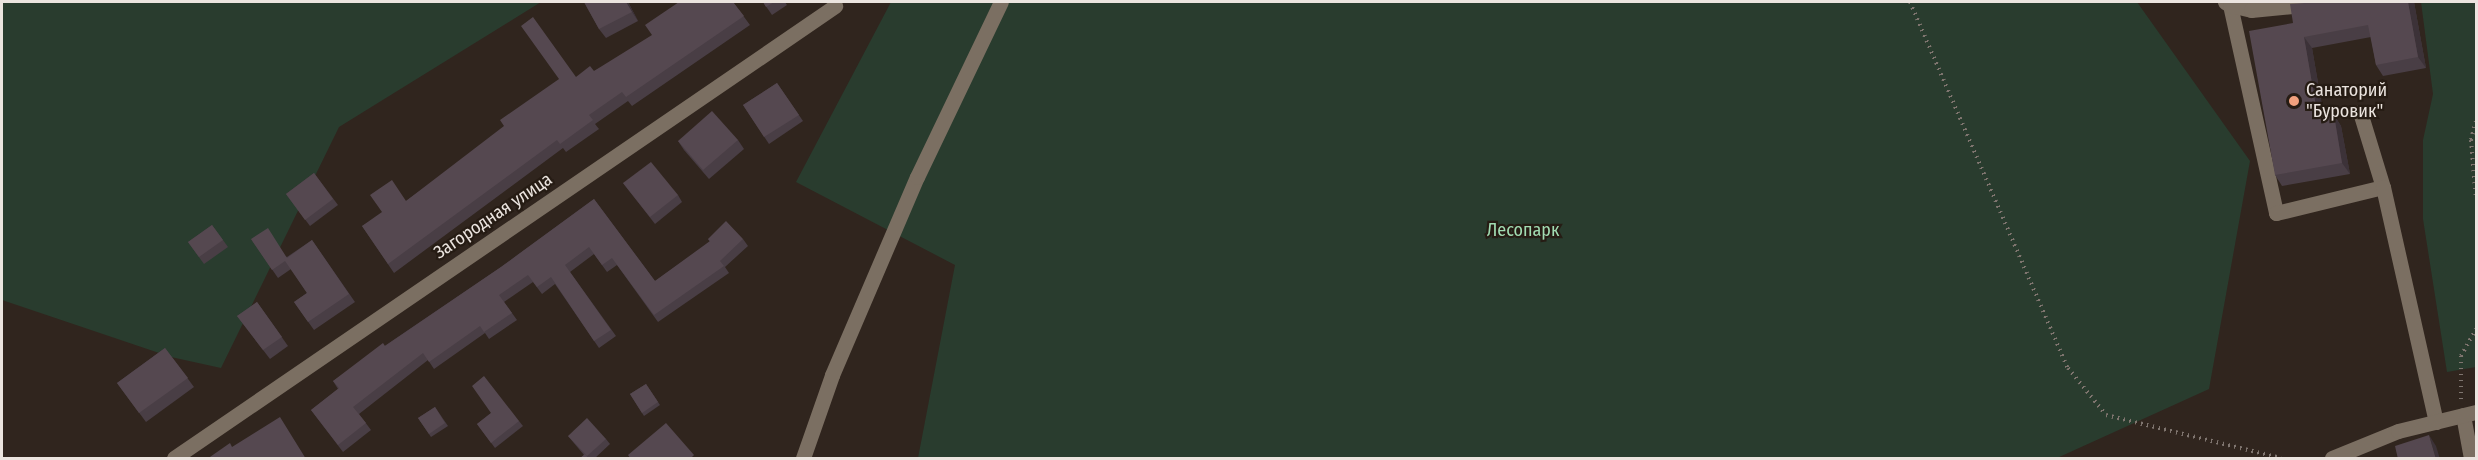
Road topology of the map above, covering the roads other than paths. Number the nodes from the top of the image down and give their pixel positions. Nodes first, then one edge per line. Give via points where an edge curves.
1 (1001, 2) edge
2 (2336, 2) edge
3 (2227, 3) edge
4 (835, 6) dead end
5 (2360, 112) dead end
6 (2383, 187) junction
7 (2470, 413) edge
8 (2436, 422) junction
9 (174, 459) edge
10 (803, 459) edge
11 (2332, 459) edge
12 (2472, 459) edge

1 - 10 street via 917,177 832,375
2 - 3 street via 2251,10
3 - 6 street via 2276,213
4 - 9 street, Загородная улица
5 - 6 street
6 - 8 street
7 - 8 street
7 - 12 street
8 - 11 street via 2398,431

